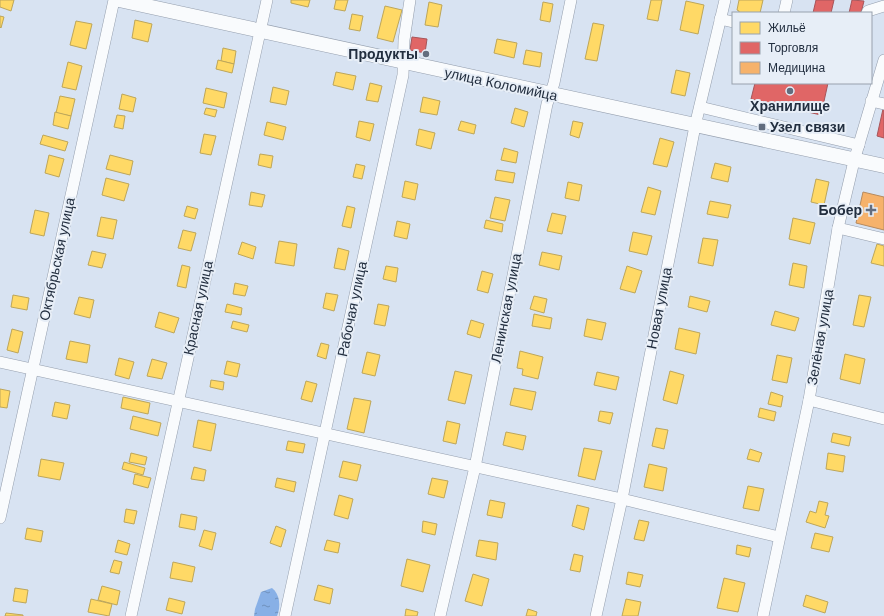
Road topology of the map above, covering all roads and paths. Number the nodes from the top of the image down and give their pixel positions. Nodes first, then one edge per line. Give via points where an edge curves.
1 (114, 0) edge
2 (119, 0) edge
3 (266, 0) edge
4 (410, 0) edge
5 (571, 0) edge
6 (725, 0) edge
7 (787, 0) edge
8 (884, 6) edge
9 (784, 12) edge
10 (868, 12) edge
11 (720, 19) junction
12 (732, 22) edge
13 (259, 32) junction
14 (884, 60) edge
15 (404, 63) junction
16 (550, 95) junction
17 (871, 101) junction
18 (884, 104) edge
19 (700, 107) junction
20 (695, 126) junction
21 (859, 145) junction
22 (854, 161) junction
23 (884, 166) edge
24 (838, 228) junction
25 (884, 239) edge
26 (0, 362) edge
27 (33, 370) junction
28 (808, 400) junction
29 (177, 402) junction
30 (884, 419) edge
31 (324, 433) junction
32 (475, 467) junction
33 (622, 499) junction
34 (0, 518) edge
35 (779, 537) junction
36 (131, 616) edge
37 (285, 616) edge
38 (440, 616) edge
39 (596, 616) edge
40 (763, 616) edge

1 - 27 street, Октябрьская улица
2 - 13 main road, улица Коломийца
3 - 13 street, Красная улица
4 - 15 street, Рабочая улица via 404,40
5 - 16 street, Ленинская улица
6 - 11 street, Новая улица
7 - 9 street
8 - 10 street
11 - 12 street
11 - 19 street, Новая улица
13 - 15 main road, улица Коломийца
13 - 29 street, Красная улица
14 - 17 street, Зелёная улица
15 - 16 main road, улица Коломийца
15 - 31 street, Рабочая улица
16 - 20 main road, улица Коломийца
16 - 32 street, Ленинская улица via 546,104
17 - 18 street
17 - 21 street, Зелёная улица
19 - 20 street, Новая улица
19 - 21 street
20 - 22 main road, улица Коломийца
20 - 33 street, Новая улица
21 - 22 street, Зелёная улица
22 - 23 main road, улица Коломийца
22 - 24 street, Зелёная улица
24 - 25 street
24 - 28 street, Зелёная улица
26 - 27 street
27 - 29 street
27 - 34 street, Октябрьская улица
28 - 30 street
28 - 35 street, Зелёная улица
29 - 31 street
29 - 36 street, Красная улица
31 - 32 street
31 - 37 street, Рабочая улица
32 - 33 street
32 - 38 street, Ленинская улица
33 - 35 street
33 - 39 street, Новая улица
35 - 40 street, Зелёная улица

